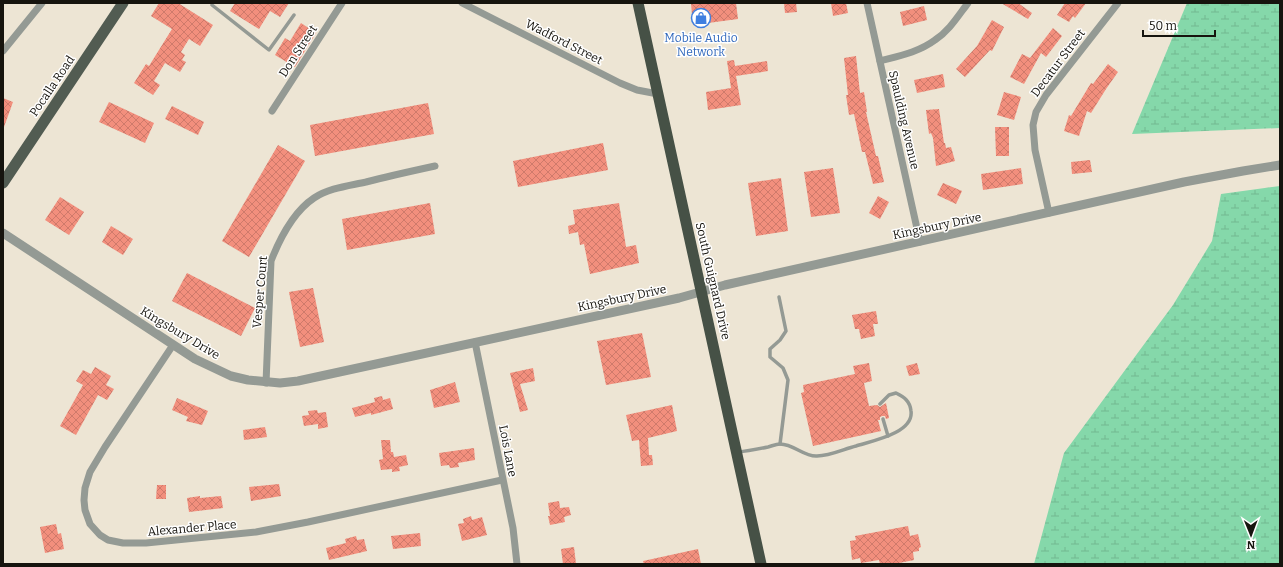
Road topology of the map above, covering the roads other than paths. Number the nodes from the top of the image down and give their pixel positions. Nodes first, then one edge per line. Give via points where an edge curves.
1 (42, 3) edge
2 (123, 3) edge
3 (342, 3) edge
4 (462, 3) edge
5 (638, 3) edge
6 (867, 3) edge
7 (968, 3) edge
8 (1118, 3) edge
9 (212, 4) edge
10 (294, 15) dead end
11 (3, 51) edge
12 (880, 61) junction
13 (658, 94) junction
14 (272, 111) dead end
15 (435, 166) dead end
16 (1280, 166) edge
17 (3, 183) edge
18 (1049, 213) junction
19 (3, 233) edge
20 (920, 242) junction
21 (702, 292) junction
22 (779, 297) dead end
23 (475, 342) junction
24 (173, 346) junction
25 (266, 383) junction
26 (880, 404) dead end
27 (883, 420) dead end
28 (888, 436) junction
29 (780, 444) junction
30 (737, 453) junction
31 (502, 480) junction
32 (517, 564) edge
33 (761, 564) edge

1 - 11 street
2 - 17 main road, Pocalla Road
3 - 14 street, Don Street
4 - 13 street, Wadford Street via 620,83
5 - 13 highway, South Guignard Drive
6 - 12 street, Spaulding Avenue
7 - 12 street via 950,27 931,43
8 - 18 street, Decatur Street via 1046,95 1036,112 1033,125 1035,150
9 - 10 lane via 269,50
12 - 20 street, Spaulding Avenue
13 - 21 highway, South Guignard Drive
15 - 25 street, Vesper Court via 330,190 313,198 300,210 286,229 272,261
16 - 18 street, Kingsbury Drive via 1184,182
18 - 20 street, Kingsbury Drive
19 - 24 street, Kingsbury Drive
20 - 21 street, Kingsbury Drive
21 - 23 street, Kingsbury Drive
21 - 30 highway, South Guignard Drive
22 - 29 lane via 786,330 770,349 770,357 783,368 788,380
23 - 25 street, Kingsbury Drive via 298,381
23 - 31 street, Lois Lane
24 - 25 street, Kingsbury Drive via 231,376
24 - 31 street, Alexander Place via 90,472 85,488 85,510 90,524 108,540 146,543 256,532
26 - 28 lane via 888,395 896,393 905,398 910,406 908,423 898,432
27 - 28 lane
28 - 29 lane via 816,456
29 - 30 lane
30 - 33 highway, South Guignard Drive
31 - 32 street, Lois Lane via 513,528

